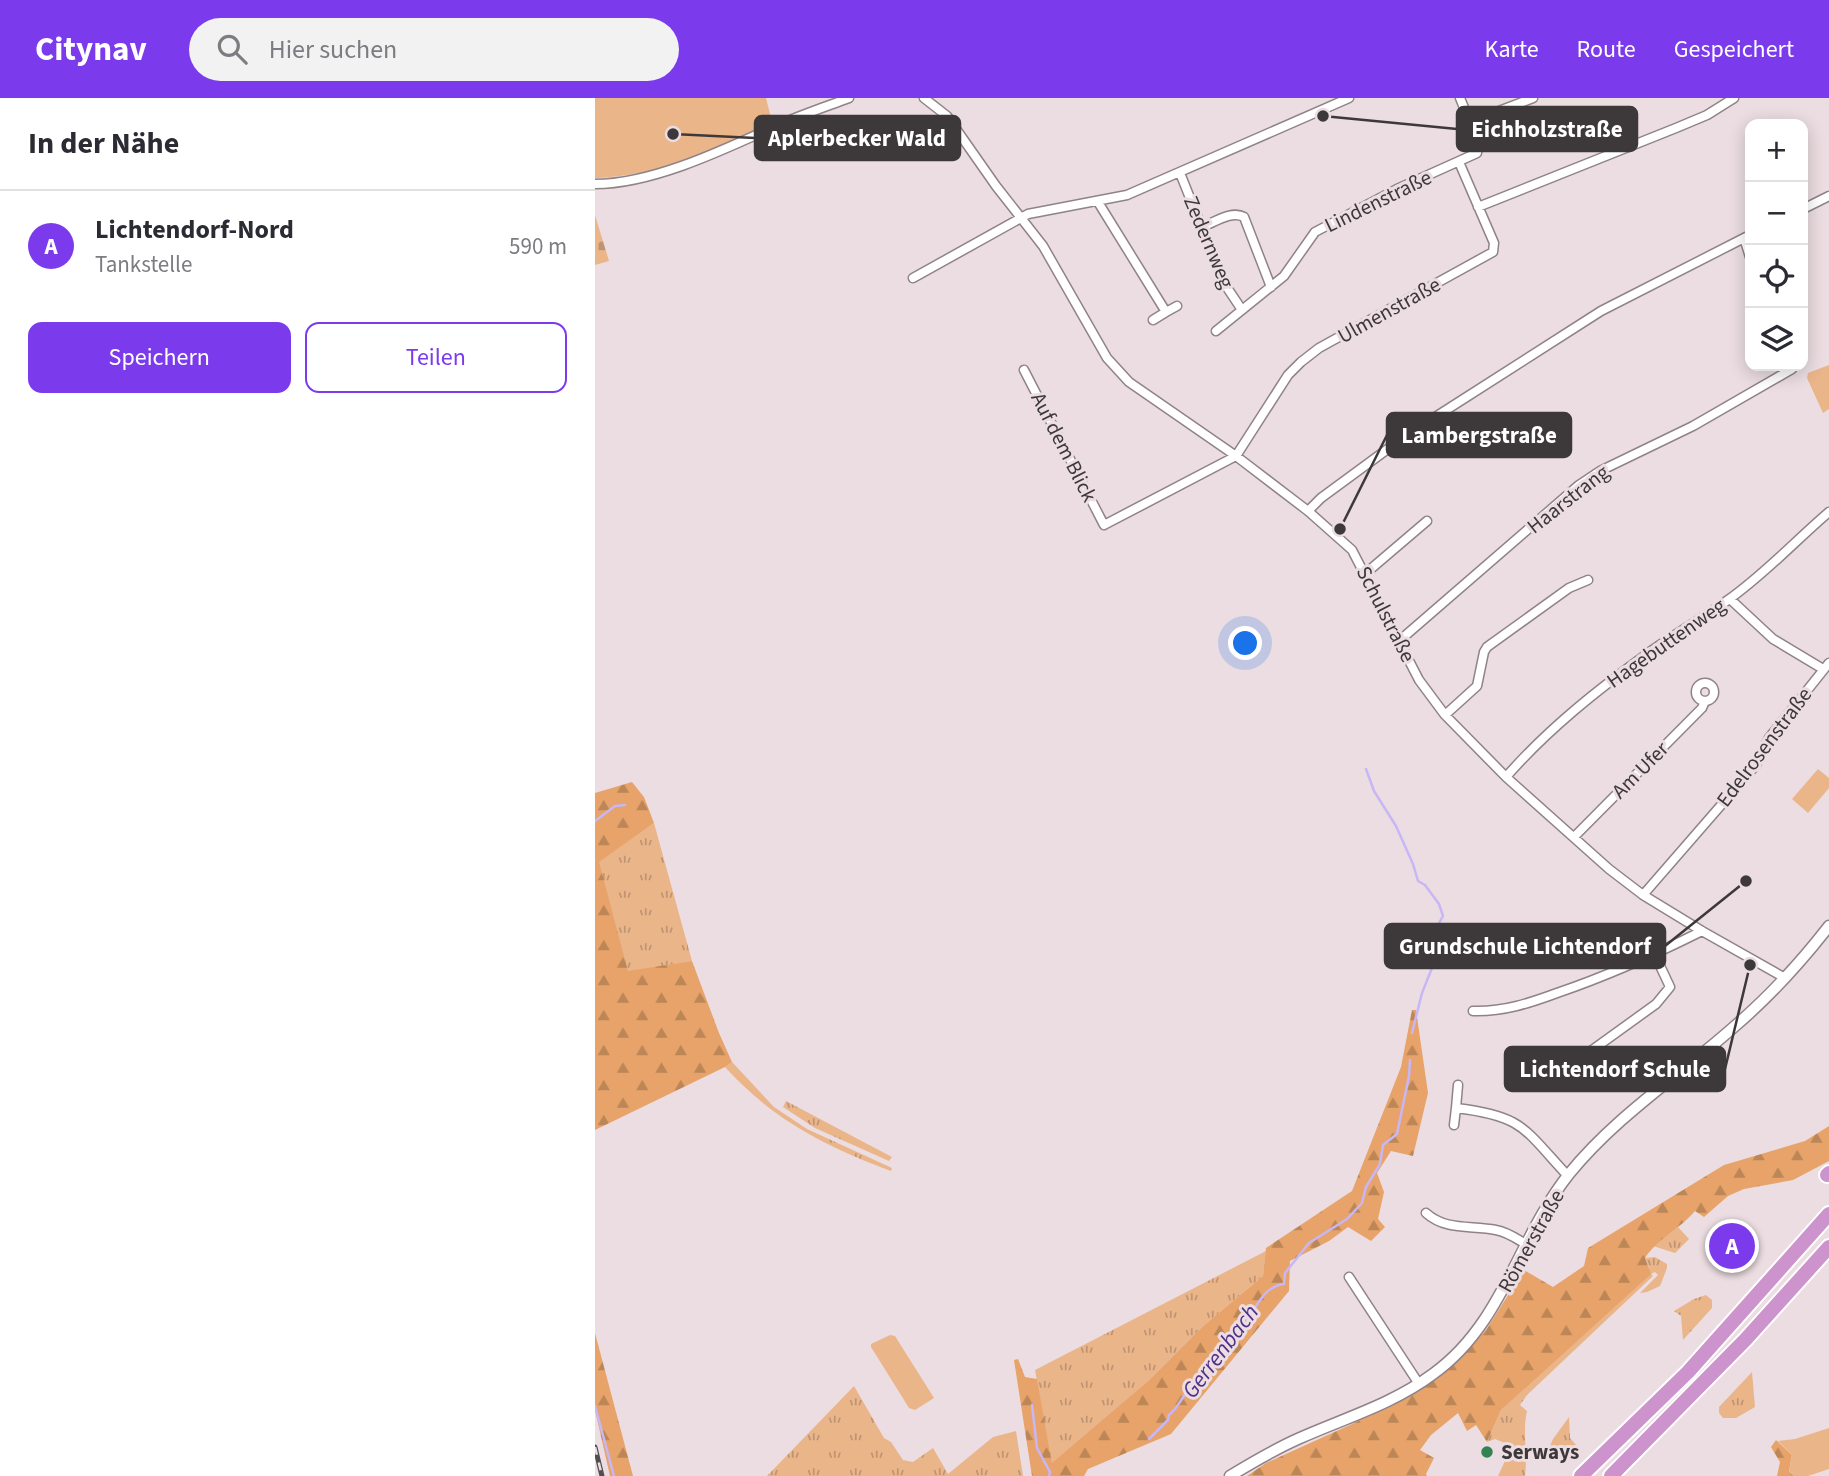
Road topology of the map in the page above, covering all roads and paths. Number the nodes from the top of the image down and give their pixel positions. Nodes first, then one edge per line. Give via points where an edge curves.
1 (849, 98) edge
2 (924, 98) edge
3 (1349, 98) edge
4 (1460, 98) edge
5 (1533, 98) edge
6 (1734, 98) edge
7 (1470, 122) junction
8 (1459, 162) junction
9 (1180, 173) junction
10 (595, 184) edge
11 (1829, 196) edge
12 (1098, 202) junction
13 (1808, 206) edge
14 (1478, 207) junction
15 (1021, 218) junction
16 (1202, 227) junction
17 (1745, 238) edge
18 (913, 278) dead end
19 (1271, 287) junction
20 (1177, 306) dead end
21 (1242, 310) junction
22 (1166, 313) junction
23 (1153, 320) dead end
24 (1216, 331) dead end
25 (1024, 370) dead end
26 (1789, 371) edge
27 (1236, 456) junction
28 (1308, 511) junction
29 (1829, 512) edge
30 (1427, 521) dead end
31 (1366, 573) junction
32 (1588, 580) dead end
33 (1730, 599) junction
34 (1399, 641) junction
35 (1826, 666) edge
36 (1705, 701) dead end
37 (1445, 715) junction
38 (1506, 778) junction
39 (1574, 837) junction
40 (1643, 895) junction
41 (1829, 926) edge
42 (1702, 932) junction
43 (1655, 955) junction
44 (1785, 978) junction
45 (1473, 1011) dead end
46 (1577, 1061) dead end
47 (1458, 1085) dead end
48 (1456, 1108) junction
49 (1454, 1125) dead end
50 (1568, 1175) junction
51 (1426, 1213) dead end
52 (1829, 1214) edge
53 (1527, 1245) junction
54 (1829, 1247) edge
55 (1349, 1277) dead end
56 (1419, 1384) junction
57 (1231, 1476) edge
58 (1581, 1476) edge
59 (1611, 1476) edge

1 - 10 street via 663,171
2 - 15 street, Schulstraße via 947,116
3 - 9 street
4 - 7 street, Lindenstraße
5 - 7 street
6 - 14 street via 1677,128
7 - 8 street, Lindenstraße via 1479,149
8 - 14 street, Ulmenstraße
8 - 19 street, Lindenstraße via 1315,232 1292,267
9 - 12 street
9 - 16 street, Zedernweg
11 - 13 street
12 - 15 street via 1037,211
12 - 22 street
14 - 27 street, Ulmenstraße via 1494,243 1493,252 1301,362
15 - 18 street
15 - 27 street, Schulstraße via 1059,271 1107,358 1137,388
16 - 19 street via 1234,214 1244,217
16 - 21 street, Zedernweg via 1224,283
17 - 28 street via 1601,311 1403,437
19 - 21 street, Lindenstraße
20 - 22 street
21 - 24 street, Lindenstraße
22 - 23 street
25 - 27 street, Auf dem Blick via 1104,525
26 - 34 street, Haarstrang via 1579,485
27 - 28 street, Schulstraße
28 - 31 street, Schulstraße via 1352,550
29 - 33 street, Hagebuttenweg
30 - 31 street
31 - 34 street, Schulstraße
32 - 37 street via 1569,587 1487,647 1476,686
33 - 35 street via 1773,639
33 - 38 street, Hagebuttenweg via 1596,693 1533,746
34 - 37 street, Schulstraße via 1419,680
35 - 40 street, Edelrosenstraße via 1769,738 1756,765
36 - 39 street, Am Ufer
37 - 38 street, Schulstraße
38 - 39 street, Schulstraße
39 - 40 street, Schulstraße
40 - 42 street, Schulstraße
41 - 44 street, Römerstraße
42 - 43 street
42 - 44 street, Schulstraße
43 - 45 street via 1524,1005
43 - 46 street via 1670,987 1655,1004
44 - 50 street, Römerstraße via 1734,1028 1601,1140
47 - 48 street
48 - 49 street
48 - 50 street via 1495,1114 1526,1129
50 - 53 street, Römerstraße
51 - 53 street via 1455,1226 1498,1230
52 - 58 highway via 1688,1372
53 - 56 street, Römerstraße via 1481,1327 1452,1359
54 - 59 highway
55 - 56 street
56 - 57 street, Römerstraße via 1299,1438

